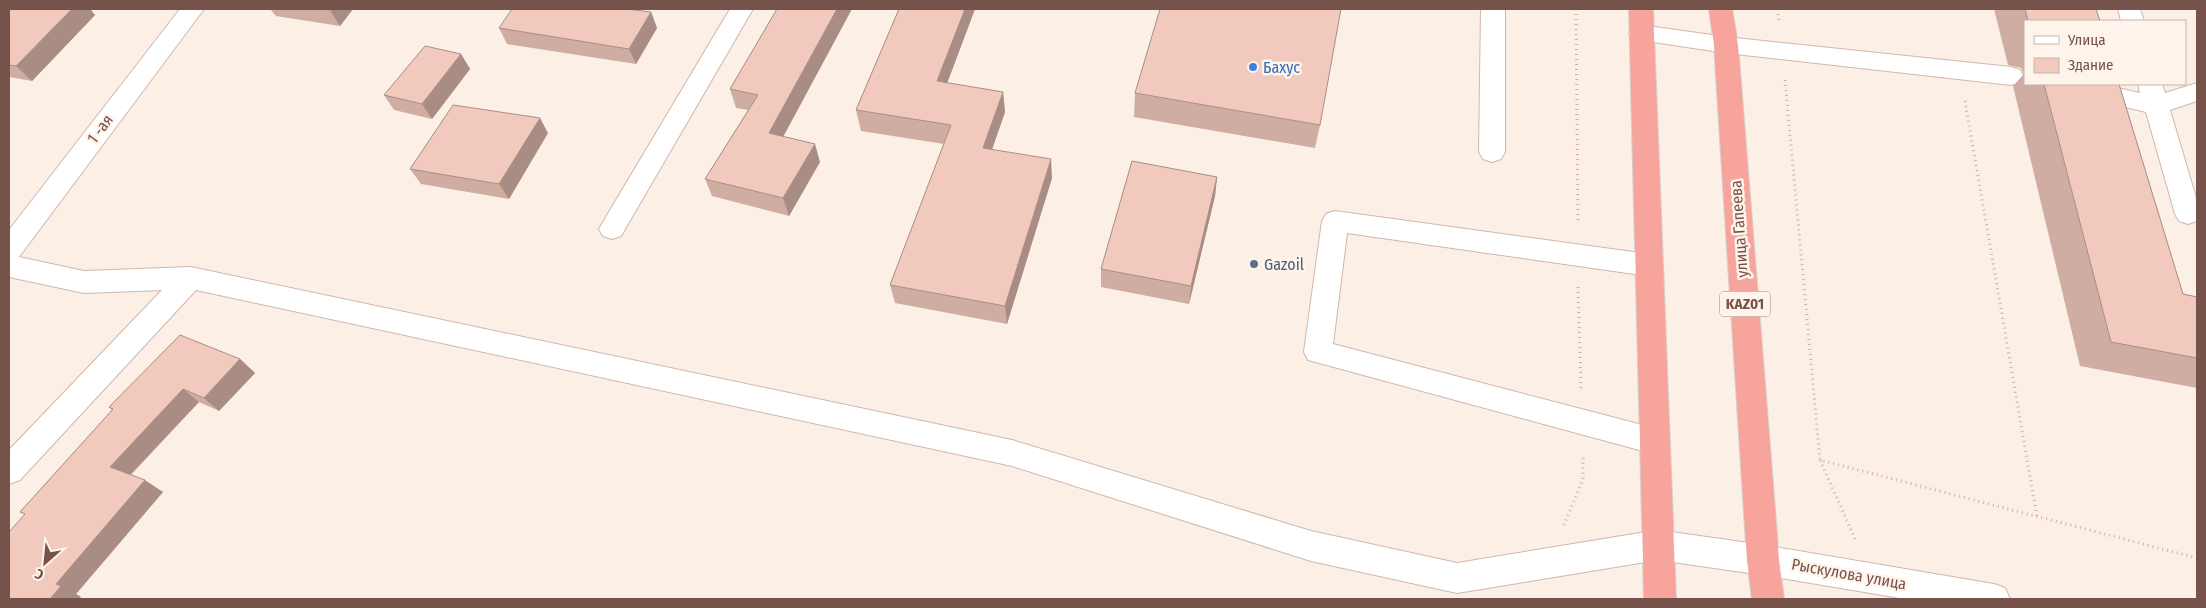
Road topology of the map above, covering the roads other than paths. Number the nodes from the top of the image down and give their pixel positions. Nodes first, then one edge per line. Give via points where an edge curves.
1 (192, 9) edge
2 (741, 9) edge
3 (1493, 9) edge
4 (1721, 9) edge
5 (1641, 21) edge
6 (1726, 45) junction
7 (2010, 76) dead end
8 (2086, 89) edge
9 (2197, 92) edge
10 (2153, 94) edge
11 (1492, 152) dead end
12 (2188, 214) dead end
13 (612, 228) dead end
14 (9, 250) edge
15 (1648, 265) junction
16 (9, 266) edge
17 (191, 278) junction
18 (1654, 441) junction
19 (9, 470) edge
20 (1658, 545) junction
21 (1763, 560) junction
22 (1660, 599) edge
23 (1768, 599) edge
24 (1994, 599) edge

1 - 14 street, 1 -ая
2 - 13 street
3 - 11 street
4 - 6 highway, улица Гапеева / KАZ01
5 - 6 street
5 - 15 highway
6 - 7 street
6 - 21 highway, улица Гапеева / KАZ01
8 - 10 street
9 - 10 street
10 - 12 street
15 - 18 highway
15 - 18 street via 1335,221 1318,352
16 - 17 street, Рыскулова улица via 84,282
17 - 19 street
17 - 20 street, Рыскулова улица via 1012,453 1311,546 1457,578
18 - 20 highway
20 - 21 street, Рыскулова улица
20 - 22 highway
21 - 23 highway, улица Гапеева / KАZ01
21 - 24 street, Рыскулова улица

